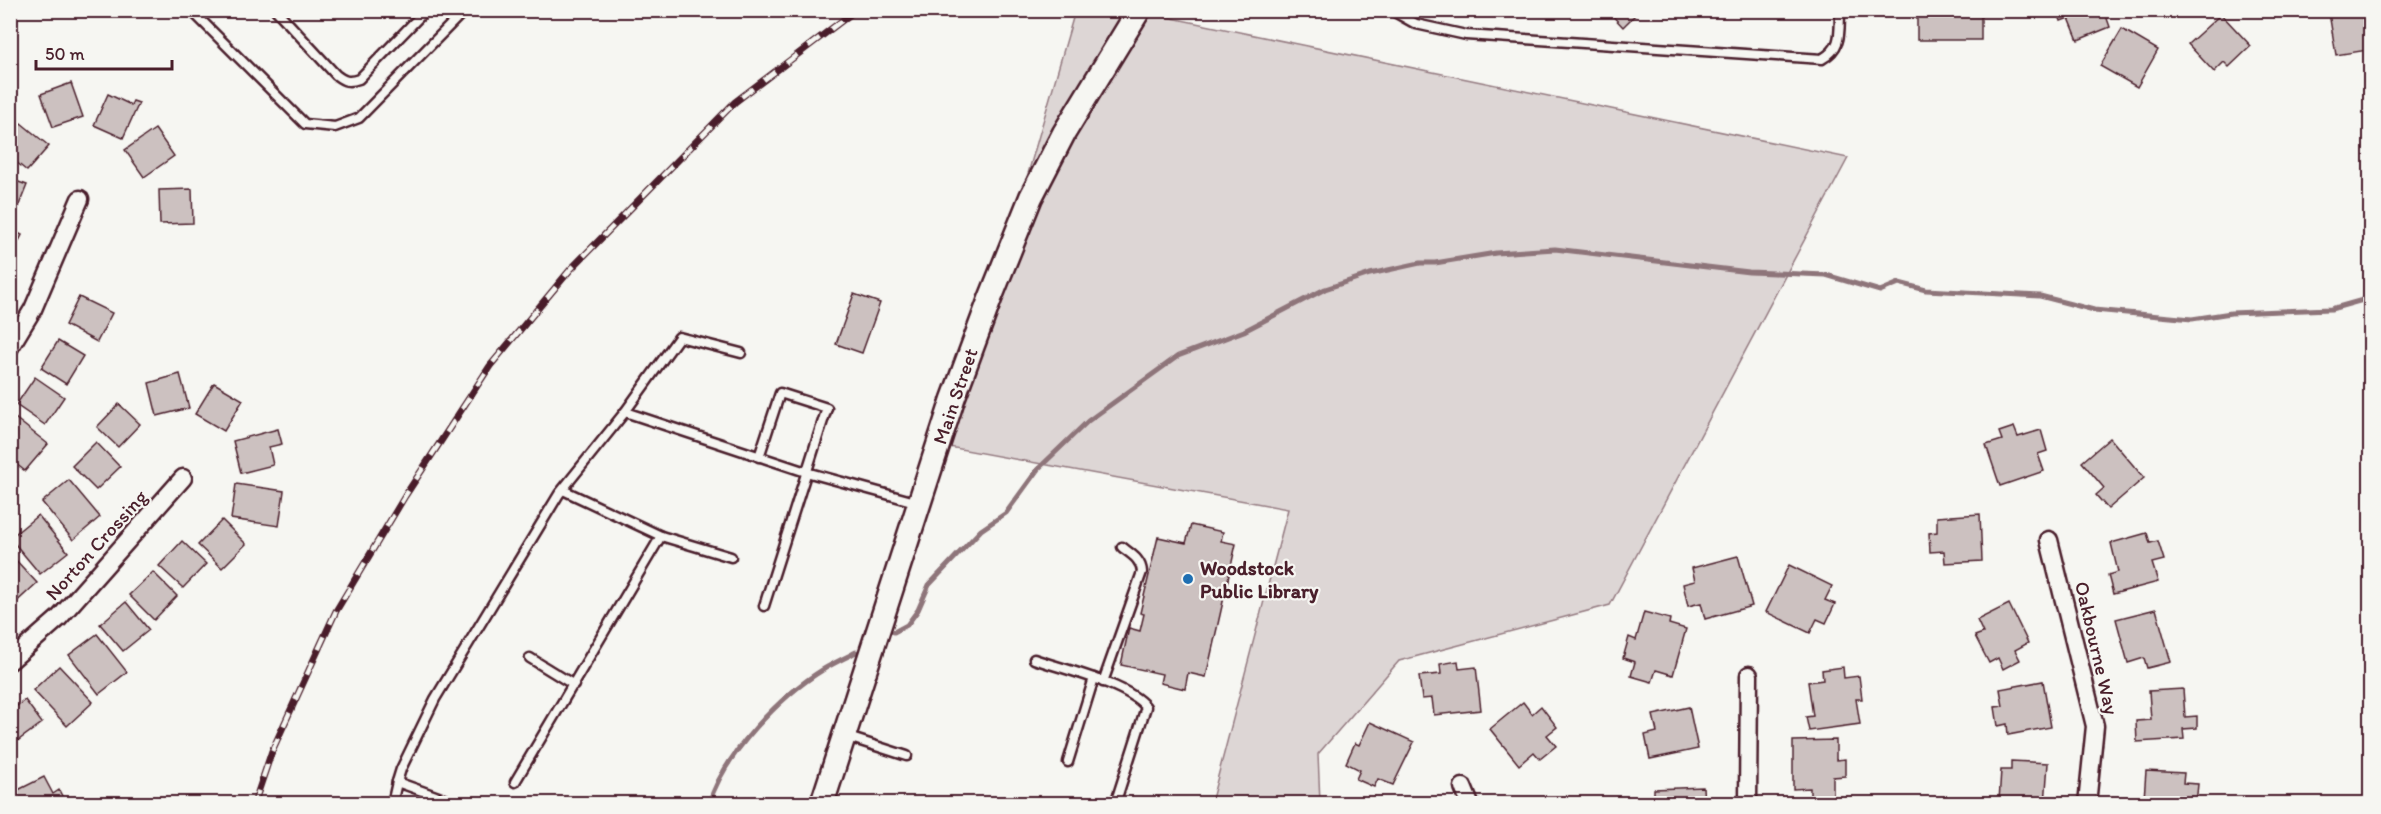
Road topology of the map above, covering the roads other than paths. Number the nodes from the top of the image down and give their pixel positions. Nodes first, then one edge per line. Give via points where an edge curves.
1 (191, 10) edge
2 (276, 10) edge
3 (426, 10) edge
4 (465, 10) edge
5 (1139, 10) edge
6 (1391, 10) edge
7 (1840, 10) edge
8 (80, 199) dead end
9 (10, 347) edge
10 (741, 353) dead end
11 (625, 412) junction
12 (759, 457) junction
13 (806, 472) junction
14 (183, 478) dead end
15 (563, 490) junction
16 (919, 503) junction
17 (661, 536) junction
18 (2049, 540) dead end
19 (1122, 547) dead end
20 (731, 557) dead end
21 (764, 606) dead end
22 (530, 658) dead end
23 (1034, 659) dead end
24 (10, 661) edge
25 (1749, 675) dead end
26 (1094, 678) junction
27 (1103, 682) junction
28 (574, 685) junction
29 (844, 736) junction
30 (907, 756) dead end
31 (1068, 762) dead end
32 (397, 782) junction
33 (515, 782) dead end
34 (1463, 787) dead end
35 (392, 804) edge
36 (458, 804) edge
37 (822, 804) edge
38 (1115, 804) edge
39 (1470, 804) edge
40 (1748, 804) edge
41 (2087, 804) edge

1 - 4 lane via 305,124 335,127 359,118
2 - 3 lane via 336,75 352,81 359,79
5 - 16 main road, Main Street via 1064,133 1031,197 953,399
6 - 7 lane via 1416,24 1466,35 1822,59 1833,53 1839,42
8 - 9 street via 33,309
10 - 11 lane via 679,337
11 - 12 lane
11 - 15 lane
12 - 13 lane
12 - 13 lane via 780,393 827,408
13 - 16 lane
13 - 21 lane
14 - 24 street, Norton Crossing via 59,618
15 - 17 lane
15 - 32 lane via 435,699
16 - 29 main road, Main Street
17 - 20 lane
17 - 28 lane
18 - 41 street, Oakbourne Way via 2095,726
19 - 27 lane via 1137,558 1142,572
22 - 28 lane
23 - 26 lane
25 - 40 street
26 - 27 lane
26 - 31 lane
27 - 38 lane via 1139,698 1146,707
28 - 33 lane
29 - 30 lane
29 - 37 main road, Main Street
32 - 35 lane
32 - 36 lane
34 - 39 street

